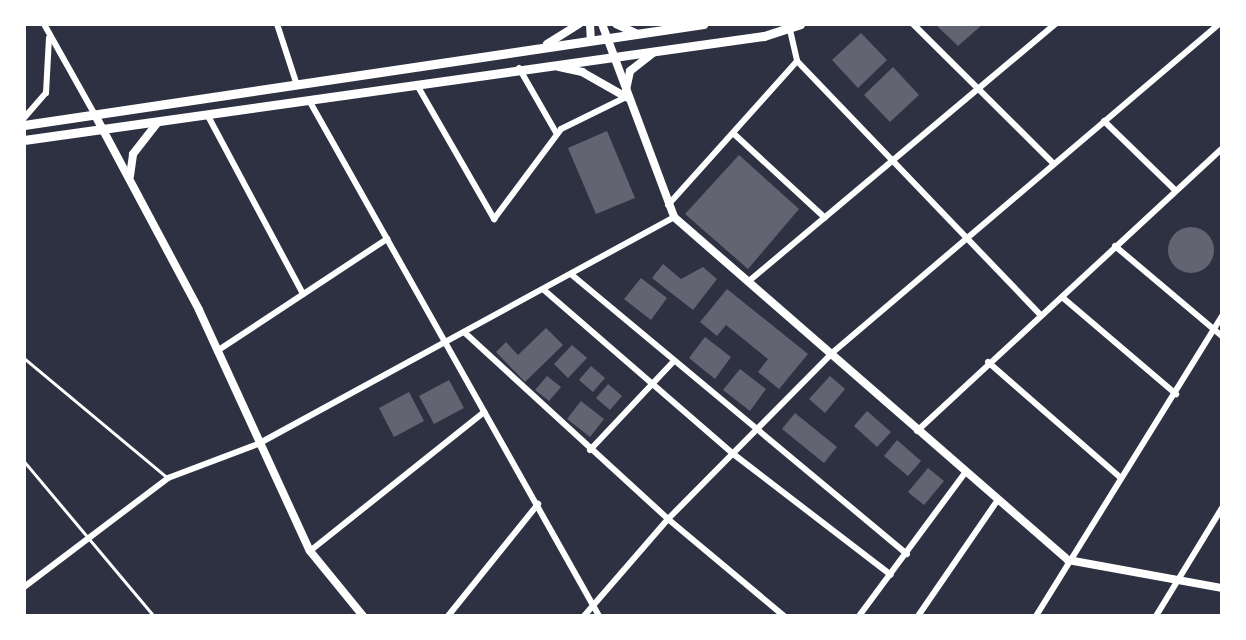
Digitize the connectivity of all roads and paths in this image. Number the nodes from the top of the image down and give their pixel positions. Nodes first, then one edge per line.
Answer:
1 (44, 24) edge
2 (277, 24) edge
3 (579, 24) edge
4 (590, 24) edge
5 (602, 24) edge
6 (616, 24) edge
7 (800, 24) edge
8 (914, 24) edge
9 (1055, 24) edge
10 (704, 25) edge
11 (1218, 26) edge
12 (790, 30) junction
13 (48, 32) junction
14 (640, 35) junction
15 (604, 39) junction
16 (591, 41) junction
17 (671, 47) junction
18 (533, 49) junction
19 (609, 56) junction
20 (797, 61) junction
21 (519, 68) junction
22 (296, 82) junction
23 (417, 85) junction
24 (978, 89) junction
25 (626, 97) junction
26 (310, 102) junction
27 (95, 115) junction
28 (208, 116) junction
29 (24, 118) edge
30 (1104, 121) junction
31 (157, 123) junction
32 (24, 125) edge
33 (103, 130) junction
34 (733, 132) junction
35 (557, 134) junction
36 (24, 140) edge
37 (1222, 149) edge
38 (896, 160) junction
39 (1053, 163) junction
40 (130, 176) junction
41 (1175, 190) junction
42 (666, 207) junction
43 (674, 217) junction
44 (825, 218) junction
45 (968, 236) junction
46 (387, 239) junction
47 (1115, 246) junction
48 (572, 275) junction
49 (749, 281) junction
50 (544, 290) junction
51 (303, 294) junction
52 (1062, 297) junction
53 (1041, 315) junction
54 (1222, 316) edge
55 (464, 332) junction
56 (1219, 333) edge
57 (445, 342) junction
58 (217, 351) junction
59 (832, 353) junction
60 (24, 358) edge
61 (674, 361) junction
62 (988, 362) junction
63 (653, 384) junction
64 (1175, 394) junction
65 (484, 412) junction
66 (756, 430) junction
67 (917, 431) junction
68 (258, 444) junction
69 (590, 450) junction
70 (732, 453) junction
71 (24, 461) edge
72 (965, 473) junction
73 (167, 478) junction
74 (1121, 478) junction
75 (998, 501) junction
76 (538, 504) junction
77 (1222, 508) edge
78 (668, 519) junction
79 (88, 538) junction
80 (310, 551) junction
81 (907, 554) junction
82 (1068, 560) junction
83 (891, 575) junction
84 (1178, 580) junction
85 (24, 587) edge
86 (1222, 588) edge
87 (590, 608) junction
88 (154, 615) edge
89 (363, 615) edge
90 (448, 615) edge
91 (584, 615) edge
92 (600, 615) edge
93 (785, 615) edge
94 (859, 615) edge
95 (919, 615) edge
96 (1036, 615) edge
97 (1156, 615) edge

1 - 13 street
2 - 22 street
3 - 18 street
4 - 16 street
5 - 15 street
6 - 14 street
7 - 12 main road
8 - 24 street
9 - 24 street
10 - 14 main road
11 - 30 street
12 - 17 main road
12 - 20 street
13 - 27 street
13 - 29 street
14 - 15 main road
15 - 16 main road
15 - 19 street
16 - 18 main road
17 - 19 main road
17 - 25 street
18 - 22 main road
19 - 21 main road
19 - 25 street
20 - 34 street
20 - 38 street
21 - 23 main road
21 - 25 street
21 - 35 street
22 - 27 main road
23 - 26 main road
23 - 35 street
24 - 38 street
24 - 39 street
25 - 35 street
25 - 42 street
26 - 28 main road
26 - 46 street
27 - 32 main road
27 - 33 street
28 - 31 main road
28 - 51 street
30 - 39 street
30 - 41 street
31 - 33 main road
31 - 40 street
33 - 36 main road
33 - 40 street
34 - 42 street
34 - 44 street
37 - 41 street
38 - 44 street
38 - 45 street
39 - 45 street
40 - 58 street
41 - 47 street
42 - 43 street
43 - 48 street
43 - 49 street
44 - 49 street
45 - 53 street
45 - 59 street
46 - 51 street
46 - 57 street
47 - 52 street
47 - 56 street
48 - 50 street
48 - 61 street
49 - 59 street
50 - 55 street
50 - 63 street
51 - 58 street
52 - 53 street
52 - 64 street
53 - 62 street
54 - 56 street
55 - 57 street
55 - 69 street
56 - 64 street
57 - 65 street
57 - 68 street
58 - 68 street
59 - 66 street
59 - 67 street
60 - 73 lane
61 - 63 street
61 - 66 street
62 - 67 street
62 - 74 street
63 - 69 street
63 - 70 street
64 - 74 street
65 - 76 street
65 - 80 street
66 - 70 street
66 - 81 street
67 - 72 street
68 - 73 street
68 - 80 street
69 - 78 street
70 - 78 street
70 - 83 street
71 - 79 lane
72 - 75 street
72 - 81 street
73 - 79 street
74 - 82 street
75 - 82 street
75 - 95 street
76 - 87 street
76 - 90 street
77 - 84 street
78 - 87 street
78 - 93 street
79 - 85 street
79 - 88 lane
80 - 89 street
81 - 83 street
82 - 84 street
82 - 96 street
83 - 94 street
84 - 86 street
84 - 97 street
87 - 91 street
87 - 92 street

